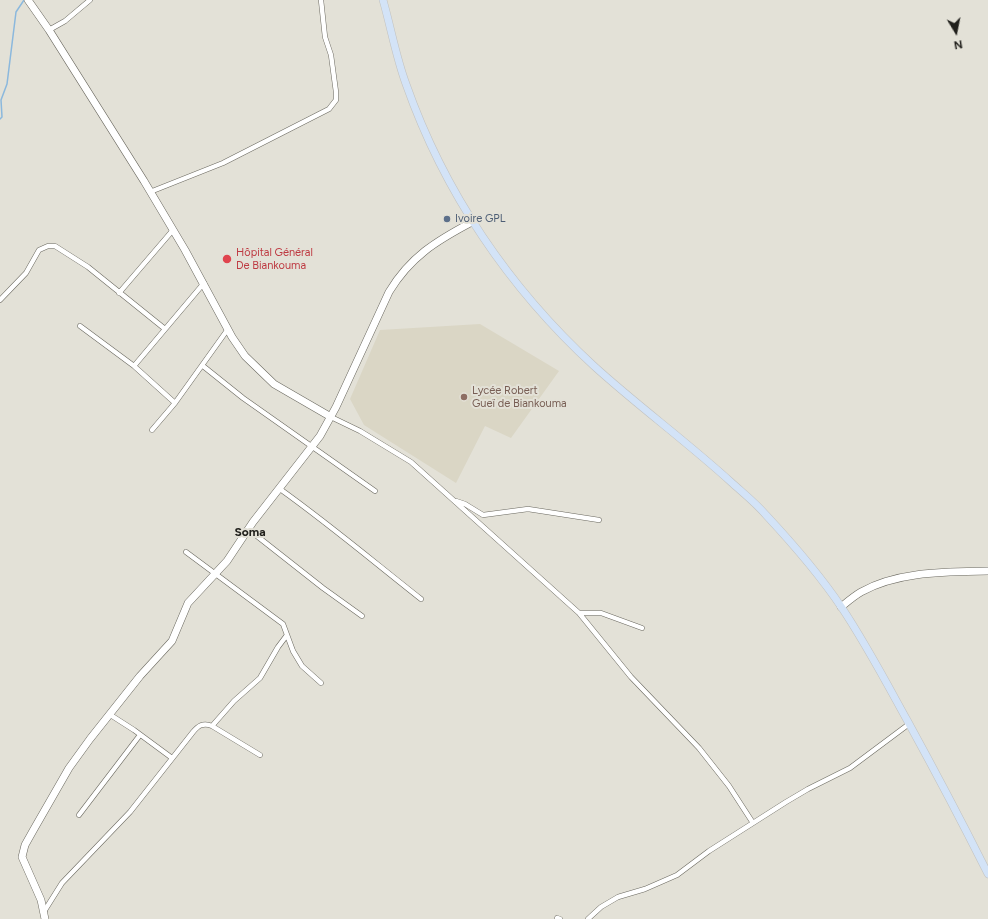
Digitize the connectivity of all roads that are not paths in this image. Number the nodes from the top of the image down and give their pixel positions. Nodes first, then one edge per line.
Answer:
1 (28, 0) edge
2 (90, 0) edge
3 (321, 0) edge
4 (383, 0) edge
5 (49, 30) junction
6 (150, 192) junction
7 (472, 222) junction
8 (173, 230) junction
9 (204, 283) junction
10 (120, 293) junction
11 (0, 300) edge
12 (80, 326) dead end
13 (165, 329) junction
14 (228, 329) junction
15 (134, 366) junction
16 (203, 366) junction
17 (175, 403) junction
18 (331, 417) junction
19 (152, 430) dead end
20 (313, 446) junction
21 (280, 489) junction
22 (375, 491) dead end
23 (454, 501) junction
24 (599, 520) dead end
25 (248, 529) junction
26 (186, 552) dead end
27 (988, 571) edge
28 (215, 575) junction
29 (421, 599) dead end
30 (841, 607) junction
31 (579, 613) junction
32 (362, 616) dead end
33 (642, 628) dead end
34 (287, 635) junction
35 (320, 683) dead end
36 (109, 714) junction
37 (909, 724) junction
38 (212, 726) junction
39 (140, 735) junction
40 (260, 755) dead end
41 (172, 758) junction
42 (79, 815) dead end
43 (753, 823) junction
44 (988, 874) edge
45 (45, 910) junction
46 (45, 919) edge
47 (588, 919) edge

1 - 5 street
2 - 5 street
3 - 6 street
4 - 7 main road
5 - 6 street
6 - 8 street
7 - 18 street
7 - 30 main road
8 - 9 street
8 - 10 street
9 - 13 street
9 - 14 street
10 - 11 street
10 - 13 street
12 - 15 street
13 - 15 street
14 - 16 street
14 - 18 street
15 - 17 street
16 - 17 street
16 - 20 street
17 - 19 street
18 - 20 street
18 - 23 street
20 - 21 street
20 - 22 street
21 - 25 street
21 - 29 street
23 - 24 street
23 - 31 street
25 - 28 street
25 - 32 street
26 - 28 street
27 - 30 street
28 - 34 street
28 - 36 street
30 - 37 main road
31 - 33 street
31 - 43 street
34 - 35 street
34 - 38 street
36 - 39 street
36 - 45 street
37 - 43 street
37 - 44 main road
38 - 40 street
38 - 41 street
39 - 41 street
39 - 42 street
41 - 45 street
43 - 47 street
45 - 46 street

